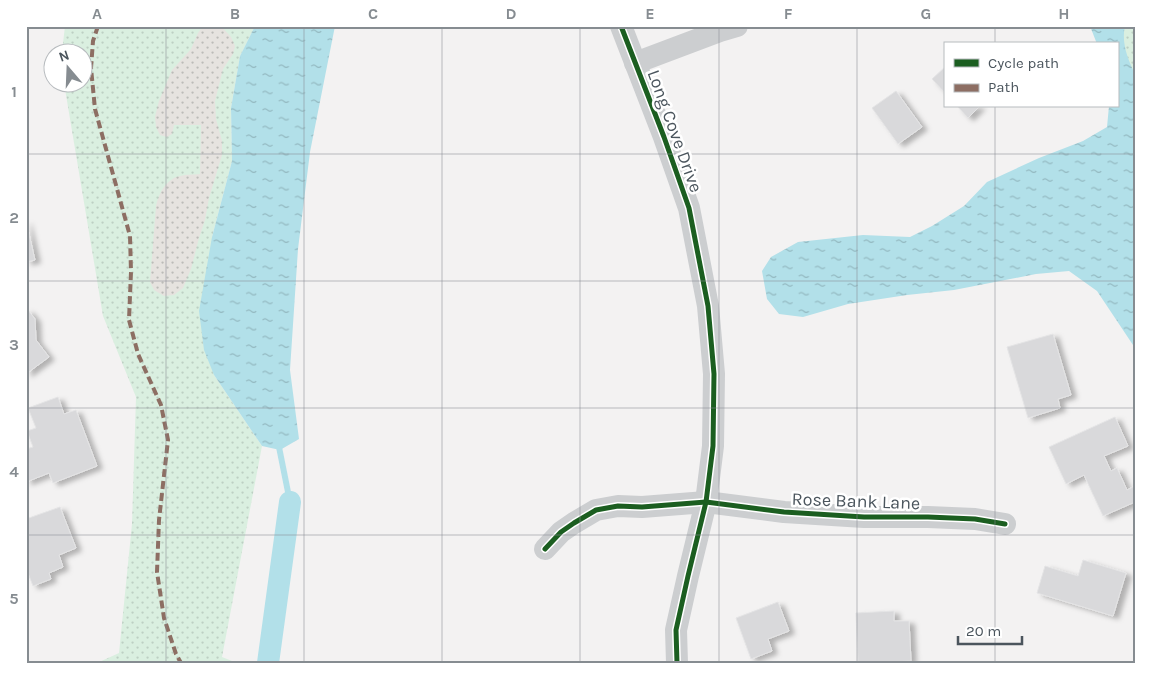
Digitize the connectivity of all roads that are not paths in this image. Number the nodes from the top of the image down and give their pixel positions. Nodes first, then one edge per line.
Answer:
1 (621, 26) edge
2 (737, 26) edge
3 (635, 63) junction
4 (706, 502) junction
5 (1005, 524) dead end
6 (545, 549) dead end
7 (677, 663) edge

1 - 3 street, Long Cove Drive
2 - 3 street
3 - 4 street, Long Cove Drive
4 - 5 street, Rose Bank Lane
4 - 6 street, Rose Bank Lane
4 - 7 street, Long Cove Drive

